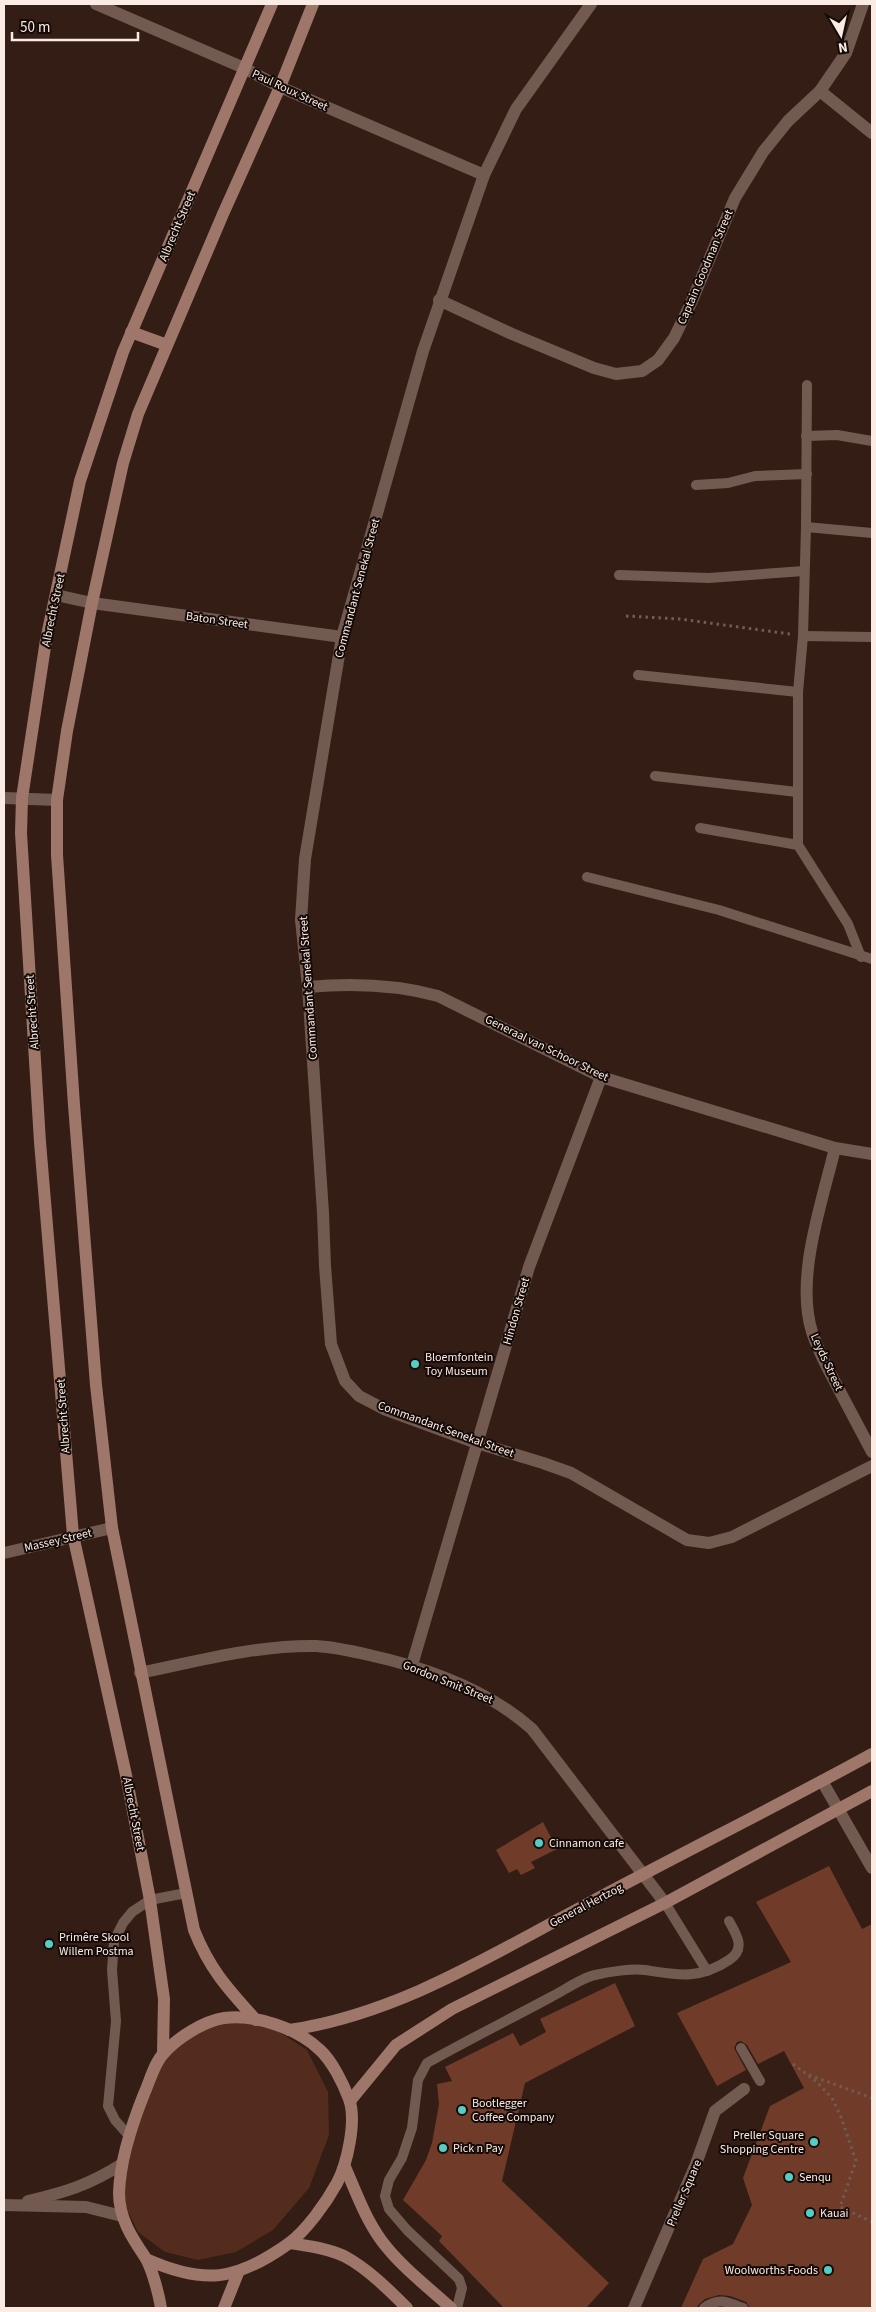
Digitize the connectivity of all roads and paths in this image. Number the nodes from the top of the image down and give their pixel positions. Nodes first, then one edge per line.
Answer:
1 (96, 4) edge
2 (272, 4) edge
3 (313, 4) edge
4 (591, 4) edge
5 (863, 4) edge
6 (244, 68) junction
7 (280, 87) junction
8 (820, 91) junction
9 (872, 133) edge
10 (484, 175) junction
11 (439, 300) junction
12 (131, 332) junction
13 (167, 345) junction
14 (807, 385) dead end
15 (806, 436) junction
16 (872, 441) edge
17 (807, 474) junction
18 (696, 485) dead end
19 (806, 527) junction
20 (872, 533) edge
21 (804, 571) junction
22 (619, 575) dead end
23 (56, 596) junction
24 (92, 603) junction
25 (626, 616) dead end
26 (803, 636) junction
27 (342, 637) junction
28 (872, 637) edge
29 (638, 675) dead end
30 (798, 692) junction
31 (655, 776) dead end
32 (797, 792) junction
33 (4, 798) edge
34 (22, 798) junction
35 (57, 800) junction
36 (700, 828) dead end
37 (798, 845) junction
38 (587, 877) dead end
39 (861, 957) junction
40 (872, 959) edge
41 (308, 987) junction
42 (601, 1077) junction
43 (835, 1148) junction
44 (872, 1154) edge
45 (477, 1443) junction
46 (872, 1452) edge
47 (872, 1466) edge
48 (112, 1528) junction
49 (73, 1536) junction
50 (4, 1553) edge
51 (412, 1665) junction
52 (140, 1673) junction
53 (872, 1754) edge
54 (822, 1781) junction
55 (872, 1791) edge
56 (838, 1810) junction
57 (872, 1868) edge
58 (644, 1874) junction
59 (186, 1893) junction
60 (150, 1900) junction
61 (664, 1903) junction
62 (729, 1922) dead end
63 (707, 1970) junction
64 (256, 2020) junction
65 (289, 2030) junction
66 (741, 2048) dead end
67 (163, 2053) junction
68 (794, 2064) dead end
69 (806, 2073) junction
70 (760, 2081) dead end
71 (744, 2089) dead end
72 (872, 2098) edge
73 (350, 2101) junction
74 (130, 2137) junction
75 (122, 2164) junction
76 (345, 2167) junction
77 (9, 2205) edge
78 (122, 2216) junction
79 (872, 2222) edge
80 (290, 2243) junction
81 (146, 2259) junction
82 (238, 2273) junction
83 (161, 2308) edge
84 (224, 2308) edge
85 (407, 2308) edge
86 (451, 2308) edge
87 (457, 2308) edge
88 (634, 2308) edge
89 (704, 2308) edge
90 (743, 2308) edge

1 - 6 street, Paul Roux Street
2 - 6 street, Albrecht Street
3 - 7 street
4 - 10 street, Commandant Senekal Street
5 - 8 street, Captain Goodman Street
6 - 7 street, Paul Roux Street
6 - 12 street, Albrecht Street
7 - 10 street, Paul Roux Street
7 - 13 street
8 - 9 street
8 - 11 street, Captain Goodman Street
10 - 11 street, Commandant Senekal Street
11 - 27 street, Commandant Senekal Street
12 - 13 street
12 - 23 street, Albrecht Street
13 - 24 street
14 - 15 lane
15 - 16 lane
15 - 17 lane
17 - 18 lane
17 - 19 lane
19 - 20 lane
19 - 21 lane
21 - 22 lane
21 - 26 lane
23 - 24 street, Baton Street
23 - 34 street, Albrecht Street
24 - 27 street, Baton Street
24 - 35 street
25 - 26 path
26 - 28 lane
26 - 30 lane
27 - 41 street, Commandant Senekal Street
29 - 30 lane
30 - 32 lane
31 - 32 lane
32 - 37 lane
33 - 34 street
34 - 35 street
34 - 49 street, Albrecht Street
35 - 48 street
36 - 37 lane
37 - 39 lane
38 - 39 lane
39 - 40 lane
41 - 42 street, Generaal van Schoor Street
41 - 45 street, Commandant Senekal Street
42 - 43 street, Generaal van Schoor Street
42 - 45 street, Hindon Street
43 - 44 street, Generaal van Schoor Street
43 - 46 street, Leyds Street
45 - 47 street, Commandant Senekal Street
45 - 51 street, Hindon Street
48 - 49 street, Massey Street
48 - 52 street
49 - 50 street, Massey Street
49 - 60 street, Albrecht Street
51 - 52 street, Gordon Smit Street
51 - 58 street, Gordon Smit Street
52 - 59 street
53 - 54 street, General Hertzog
54 - 56 street
54 - 58 street, General Hertzog
55 - 56 street
56 - 57 street
56 - 61 street
58 - 61 street, Gordon Smit Street
58 - 65 street, General Hertzog
59 - 60 lane
59 - 64 street
60 - 67 street, Albrecht Street
60 - 74 lane
61 - 63 lane
61 - 73 street
62 - 63 lane
63 - 87 lane
64 - 65 street
64 - 67 street
65 - 73 street
66 - 70 lane
67 - 74 street
68 - 69 path
69 - 72 path
69 - 79 path
71 - 88 street, Preller Square
73 - 76 street
74 - 75 street
75 - 77 street
75 - 78 street
76 - 80 street
76 - 86 street
77 - 78 street
78 - 81 street
80 - 82 street
80 - 85 street
81 - 82 street
81 - 83 street
82 - 84 street
89 - 90 lane

